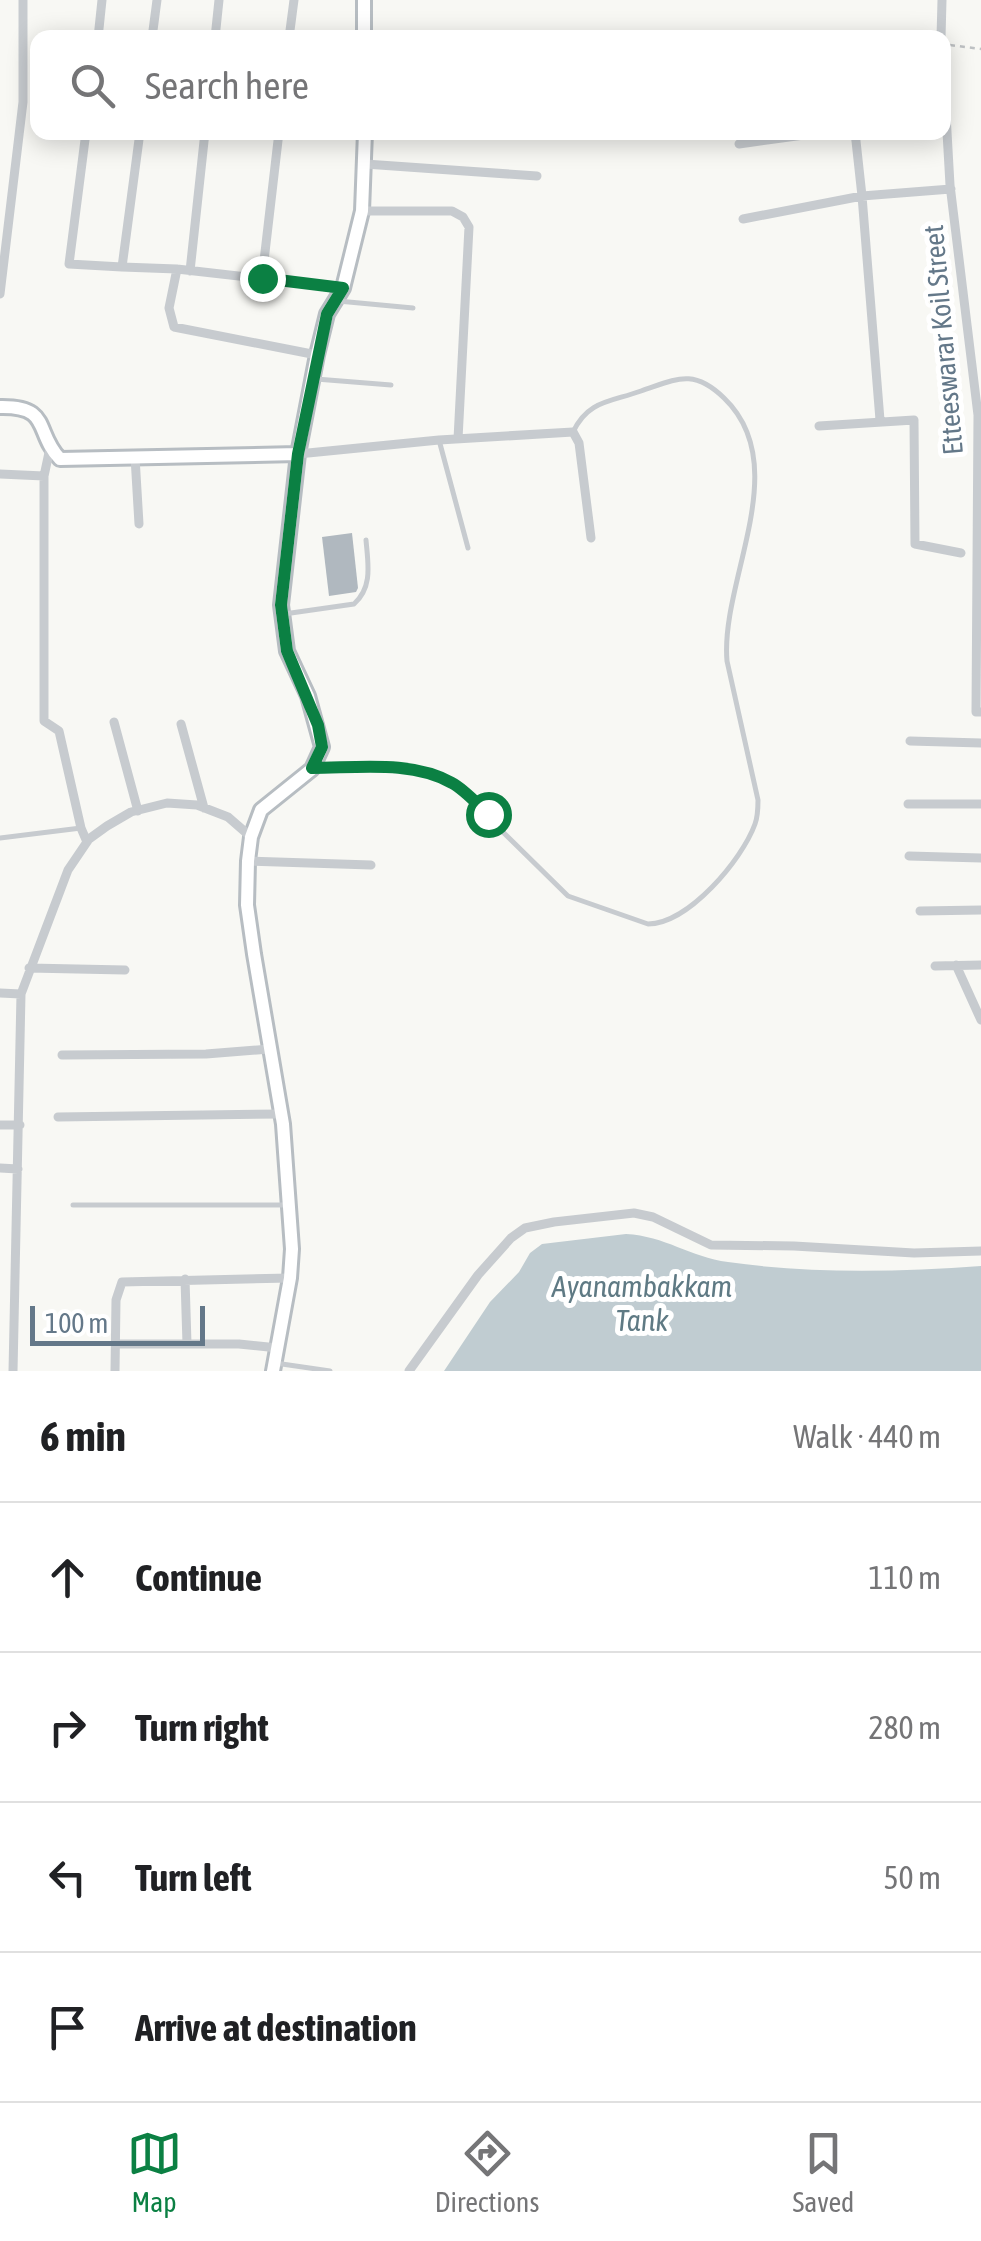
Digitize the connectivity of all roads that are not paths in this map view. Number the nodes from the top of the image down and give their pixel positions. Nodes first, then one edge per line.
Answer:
1 (23, 0) edge
2 (102, 0) edge
3 (156, 0) edge
4 (220, 0) edge
5 (294, 0) edge
6 (364, 0) edge
7 (942, 0) edge
8 (99, 30) edge
9 (153, 30) edge
10 (217, 30) edge
11 (291, 30) edge
12 (364, 30) edge
13 (942, 30) edge
14 (85, 140) edge
15 (139, 140) edge
16 (204, 140) edge
17 (278, 140) edge
18 (364, 140) edge
19 (769, 140) edge
20 (856, 140) edge
21 (947, 140) edge
22 (740, 144) dead end
23 (365, 164) junction
24 (0, 176) edge
25 (537, 176) dead end
26 (15, 178) junction
27 (950, 190) junction
28 (862, 196) junction
29 (362, 211) junction
30 (742, 218) dead end
31 (122, 266) junction
32 (177, 269) junction
33 (190, 272) junction
34 (262, 278) junction
35 (0, 294) edge
36 (339, 294) junction
37 (413, 308) dead end
38 (318, 355) junction
39 (313, 379) junction
40 (391, 386) dead end
41 (0, 408) edge
42 (880, 420) junction
43 (819, 426) dead end
44 (573, 432) junction
45 (458, 439) junction
46 (439, 440) junction
47 (50, 448) junction
48 (298, 454) junction
49 (135, 457) junction
50 (0, 474) edge
51 (44, 476) junction
52 (139, 524) dead end
53 (591, 538) dead end
54 (366, 540) dead end
55 (468, 548) dead end
56 (960, 553) dead end
57 (282, 614) junction
58 (981, 712) edge
59 (114, 722) dead end
60 (182, 724) dead end
61 (910, 741) dead end
62 (981, 743) edge
63 (312, 768) junction
64 (908, 804) dead end
65 (981, 804) edge
66 (204, 808) junction
67 (138, 810) junction
68 (80, 828) junction
69 (251, 837) junction
70 (0, 838) edge
71 (86, 842) junction
72 (909, 856) dead end
73 (981, 858) edge
74 (248, 861) junction
75 (371, 865) dead end
76 (981, 910) edge
77 (920, 911) dead end
78 (956, 965) junction
79 (981, 965) edge
80 (935, 966) dead end
81 (30, 968) junction
82 (125, 970) dead end
83 (0, 993) edge
84 (21, 994) junction
85 (981, 1020) edge
86 (270, 1049) junction
87 (62, 1055) dead end
88 (282, 1114) junction
89 (58, 1117) dead end
90 (0, 1126) edge
91 (20, 1126) junction
92 (0, 1168) edge
93 (18, 1169) junction
94 (73, 1205) dead end
95 (289, 1205) junction
96 (981, 1252) edge
97 (290, 1278) junction
98 (185, 1279) junction
99 (116, 1344) junction
100 (187, 1344) junction
101 (278, 1348) junction
102 (274, 1367) edge
103 (13, 1371) edge
104 (115, 1371) edge
105 (330, 1371) edge
106 (409, 1371) edge

1 - 26 street
2 - 8 street
3 - 9 street
4 - 10 street
5 - 11 street
6 - 12 street
7 - 13 street
14 - 31 street
15 - 31 street
16 - 33 street
17 - 34 street
18 - 23 street
19 - 22 street
20 - 28 street
21 - 27 street, Etteeswarar Koil Street
23 - 25 street
23 - 29 street
24 - 26 street
26 - 35 street
27 - 28 street
27 - 58 street, Etteeswarar Koil Street
28 - 30 street
28 - 42 street
29 - 36 street
29 - 45 street
31 - 32 street
32 - 33 street
32 - 38 street
33 - 34 street
34 - 36 street
36 - 37 lane
36 - 38 street
38 - 39 street
39 - 40 lane
39 - 48 street
41 - 47 street
42 - 43 street
42 - 56 street
44 - 45 street
44 - 53 street
44 - 63 lane
45 - 46 street
46 - 48 street
46 - 55 lane
47 - 49 street
47 - 51 street
48 - 49 street
48 - 57 street
49 - 52 street
50 - 51 street
51 - 68 street
54 - 57 lane
57 - 63 street
59 - 67 street
60 - 66 street
61 - 62 street
63 - 69 street
64 - 65 street
66 - 67 street
66 - 69 street
67 - 71 street
68 - 70 lane
68 - 71 street
69 - 74 street
71 - 81 street
72 - 73 street
74 - 75 street
74 - 86 street
76 - 77 street
78 - 79 street
78 - 80 street
78 - 85 street
81 - 82 street
81 - 84 street
83 - 84 street
84 - 91 street
86 - 87 street
86 - 88 street
88 - 89 street
88 - 95 street
90 - 91 street
91 - 93 street
92 - 93 street
93 - 103 street
94 - 95 lane
95 - 97 street
96 - 106 street
97 - 98 street
97 - 101 street
98 - 99 street
98 - 100 street
99 - 100 street
99 - 104 street
100 - 101 street
101 - 102 street
102 - 105 lane

